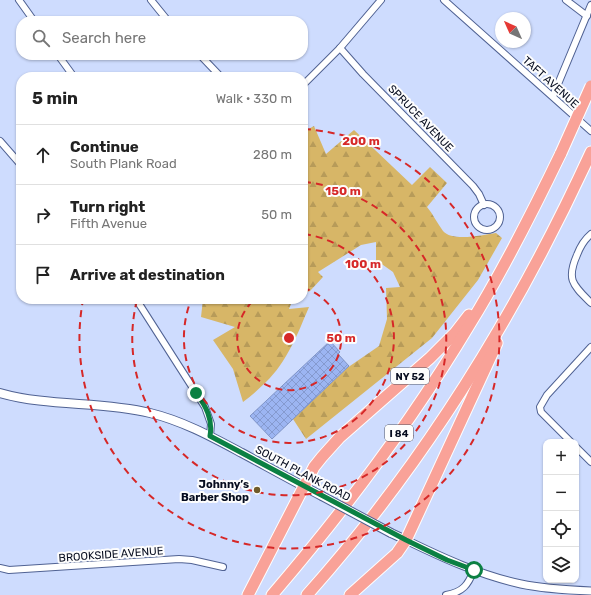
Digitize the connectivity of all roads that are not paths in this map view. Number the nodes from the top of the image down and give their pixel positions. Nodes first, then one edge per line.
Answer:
1 (19, 0) edge
2 (151, 0) edge
3 (381, 0) edge
4 (444, 0) edge
5 (566, 0) edge
6 (591, 5) edge
7 (30, 16) edge
8 (164, 16) edge
9 (587, 16) junction
10 (340, 48) junction
11 (62, 60) edge
12 (205, 60) edge
13 (70, 72) edge
14 (216, 72) edge
15 (308, 80) edge
16 (591, 86) edge
17 (553, 96) junction
18 (591, 131) edge
19 (0, 141) edge
20 (591, 152) edge
21 (16, 159) edge
22 (484, 204) junction
23 (591, 234) edge
24 (508, 258) junction
25 (531, 272) junction
26 (591, 303) edge
27 (139, 304) edge
28 (591, 346) edge
29 (0, 394) edge
30 (210, 436) junction
31 (568, 439) edge
32 (579, 450) edge
33 (591, 462) edge
34 (305, 487) junction
35 (406, 540) junction
36 (223, 567) dead end
37 (0, 568) edge
38 (474, 570) junction
39 (591, 591) edge
40 (248, 595) edge
41 (272, 595) edge
42 (307, 595) edge
43 (350, 595) edge
44 (446, 595) edge

1 - 7 street
2 - 8 street
3 - 10 street
4 - 17 street, TAFT AVENUE
5 - 9 street
6 - 9 street
9 - 17 street
10 - 15 street
10 - 22 street, SPRUCE AVENUE
11 - 13 street
12 - 14 street
16 - 24 highway, I 84, bridge
17 - 18 street, TAFT AVENUE
19 - 21 street
20 - 25 highway, I 84
22 - 22 street, SPRUCE AVENUE
23 - 26 street
24 - 34 highway, NY 52
24 - 41 highway, I 84
25 - 35 highway
25 - 42 highway, I 84
27 - 30 street
28 - 31 street
29 - 30 main road, SOUTH PLANK ROAD
30 - 34 main road, SOUTH PLANK ROAD
32 - 33 street
34 - 35 main road, SOUTH PLANK ROAD, bridge
34 - 40 highway
35 - 38 street, SOUTH PLANK ROAD
35 - 43 highway
36 - 37 street, BROOKSIDE AVENUE
38 - 39 street, SOUTH PLANK ROAD
38 - 44 street

